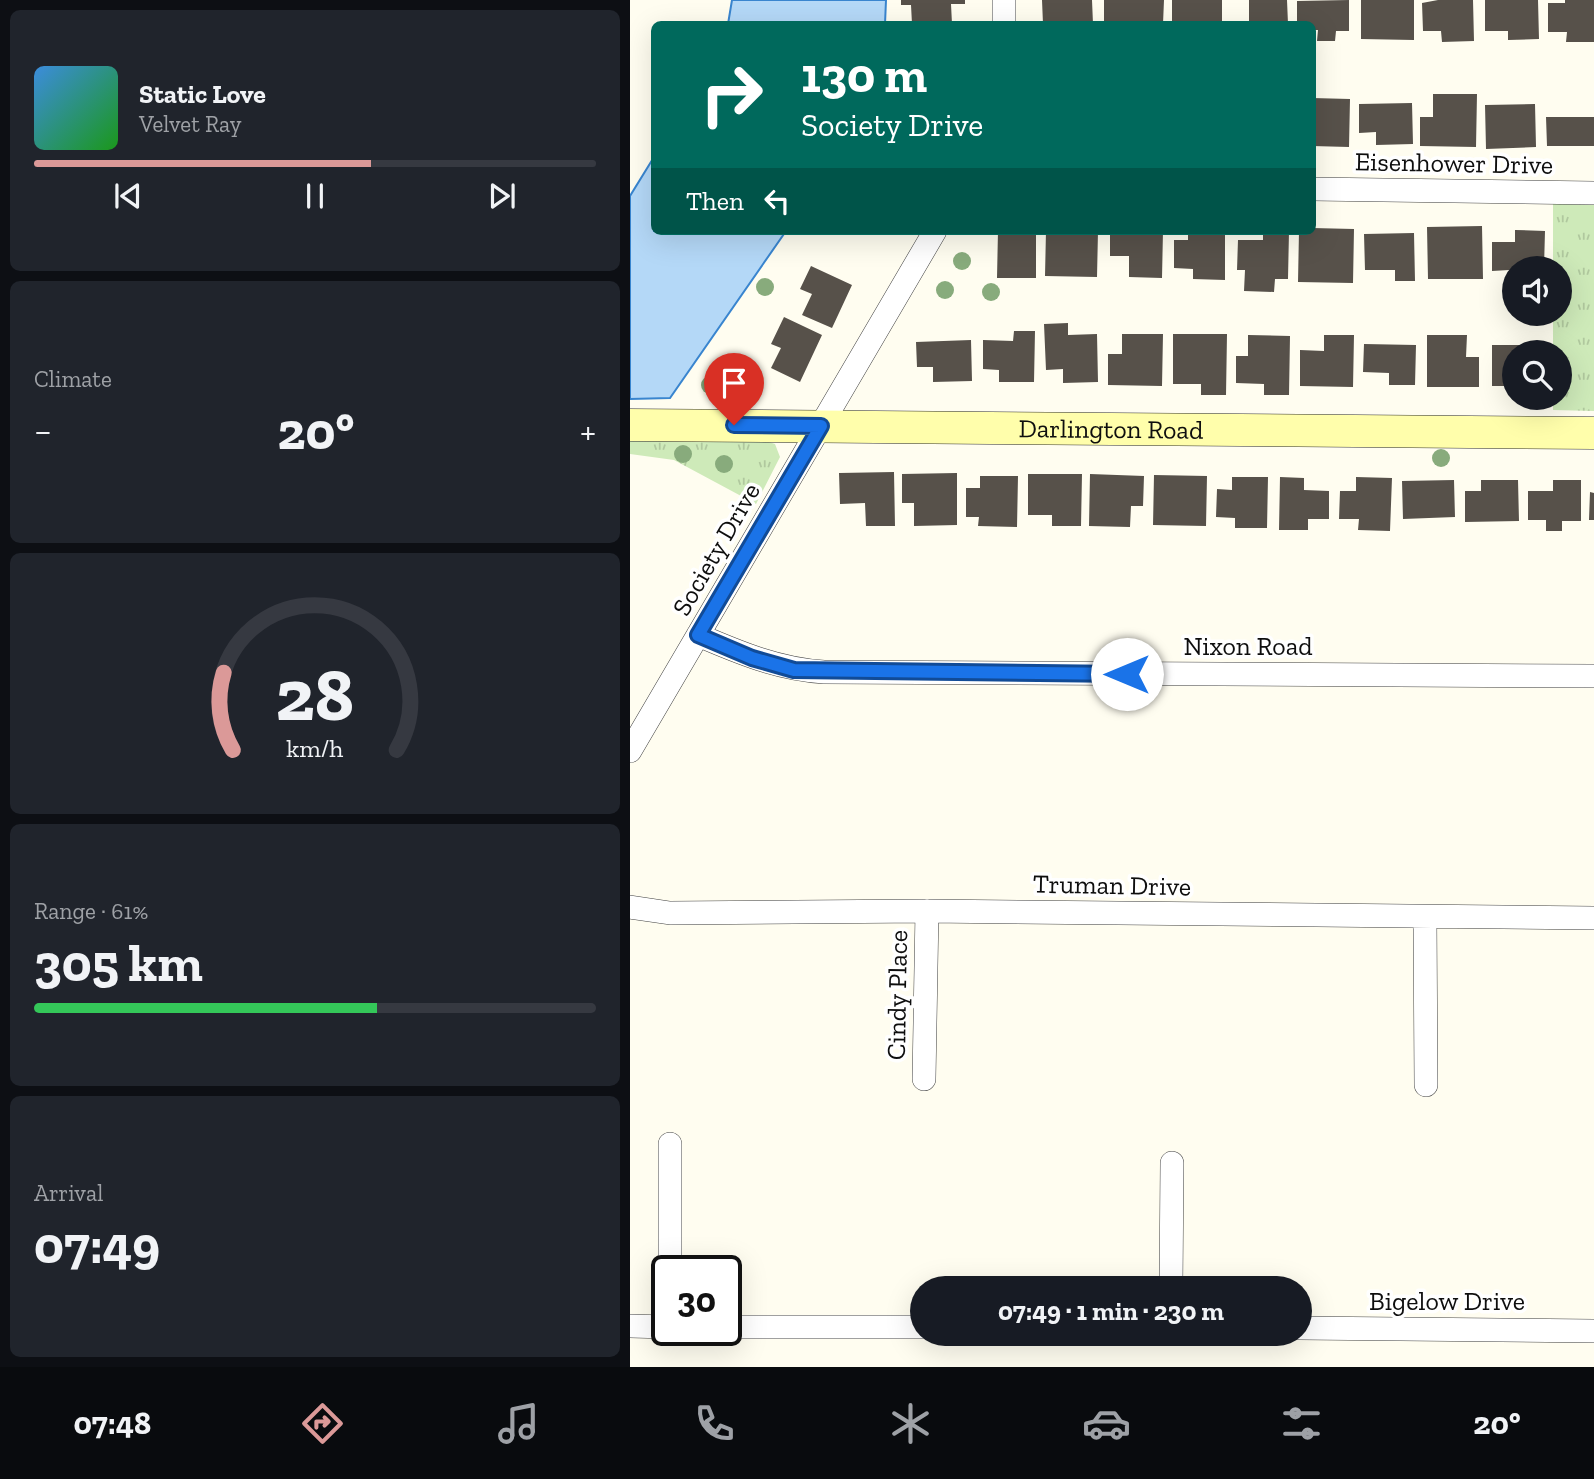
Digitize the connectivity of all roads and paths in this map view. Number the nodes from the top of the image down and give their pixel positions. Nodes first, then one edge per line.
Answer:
1 (1004, 0) edge
2 (1004, 21) edge
3 (1316, 189) edge
4 (1594, 192) edge
5 (933, 235) edge
6 (630, 425) edge
7 (821, 426) junction
8 (1594, 433) edge
9 (698, 635) junction
10 (1594, 677) edge
11 (630, 751) edge
12 (630, 907) edge
13 (926, 911) junction
14 (1424, 917) junction
15 (1594, 918) edge
16 (924, 1079) dead end
17 (1426, 1085) dead end
18 (670, 1144) dead end
19 (1171, 1163) dead end
20 (670, 1255) edge
21 (1171, 1276) edge
22 (630, 1326) edge
23 (651, 1326) edge
24 (742, 1327) edge
25 (910, 1327) edge
26 (1312, 1328) edge
27 (1594, 1331) edge

1 - 2 street
3 - 4 street, Eisenhower Drive
5 - 7 street, Society Drive
6 - 7 street, Darlington Road
7 - 8 street, Darlington Road
7 - 9 street, Society Drive
9 - 10 street, Nixon Road
9 - 11 street, Society Drive
12 - 13 street, Truman Drive
13 - 14 street, Truman Drive
13 - 16 street, Cindy Place
14 - 15 street, Truman Drive
14 - 17 street
18 - 20 street
19 - 21 street
22 - 23 street
24 - 25 street
26 - 27 street, Bigelow Drive

